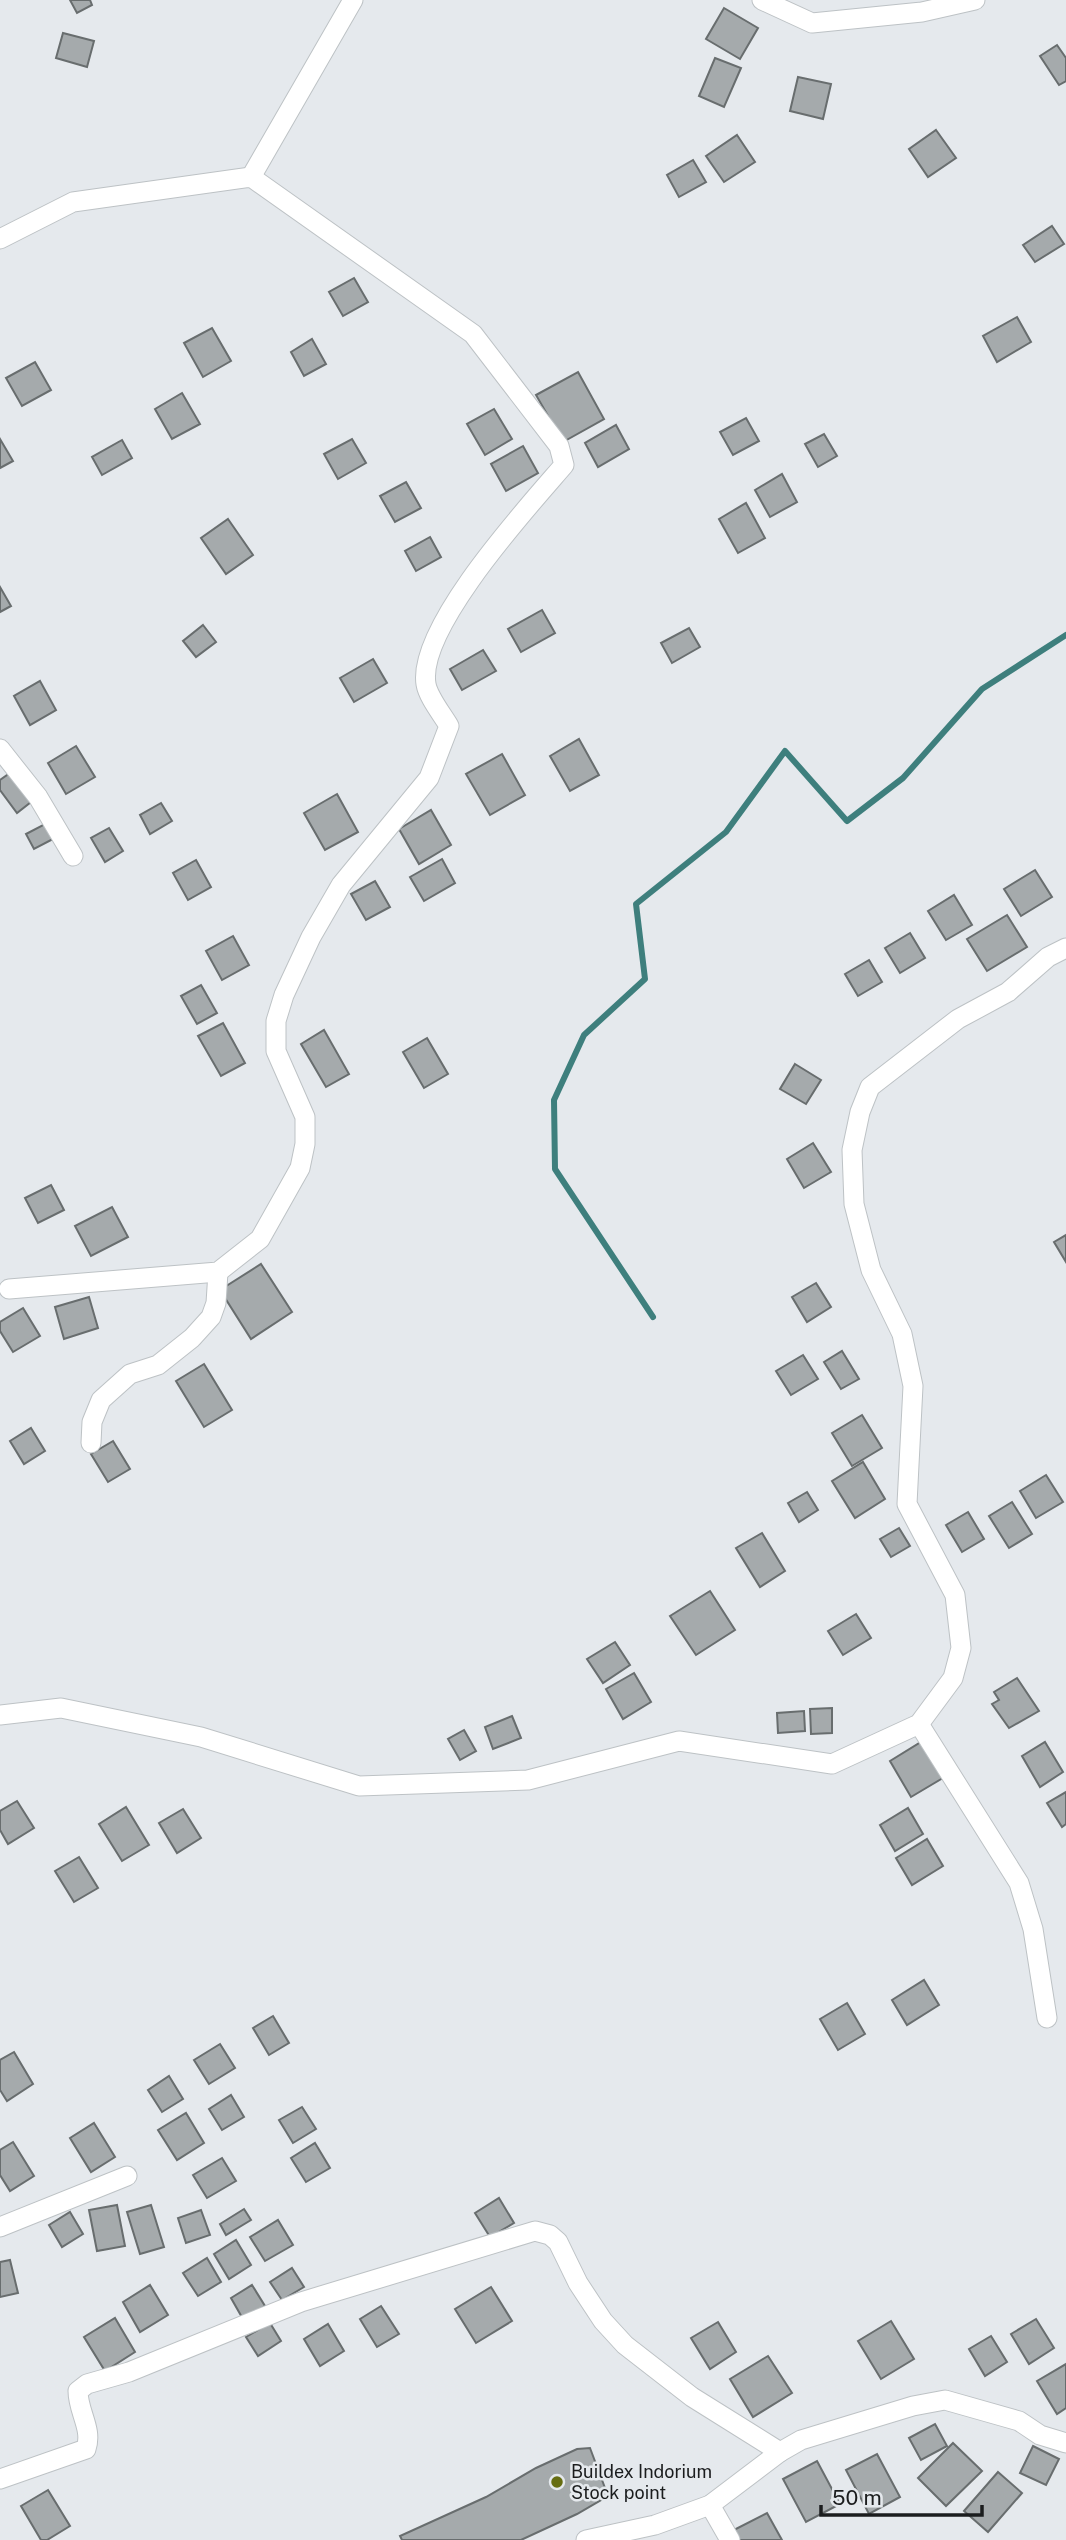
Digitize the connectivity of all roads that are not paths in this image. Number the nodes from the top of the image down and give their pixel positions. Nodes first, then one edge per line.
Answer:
1 (353, 0) edge
2 (762, 0) edge
3 (975, 0) edge
4 (251, 177) junction
5 (0, 239) edge
6 (0, 749) edge
7 (73, 856) dead end
8 (1066, 948) edge
9 (218, 1272) junction
10 (9, 1289) dead end
11 (91, 1443) dead end
12 (0, 1715) edge
13 (919, 1724) junction
14 (1047, 2018) dead end
15 (127, 2176) dead end
16 (0, 2227) edge
17 (1066, 2443) edge
18 (780, 2452) junction
19 (0, 2479) edge
20 (710, 2505) junction
21 (586, 2540) edge
22 (730, 2540) edge

1 - 4 street
2 - 3 street
4 - 5 street
4 - 9 street
6 - 7 street
8 - 13 street
9 - 10 street
9 - 11 street
12 - 13 street
13 - 14 street
15 - 16 street
17 - 18 street
18 - 19 street
18 - 20 street
20 - 21 street
20 - 22 street

